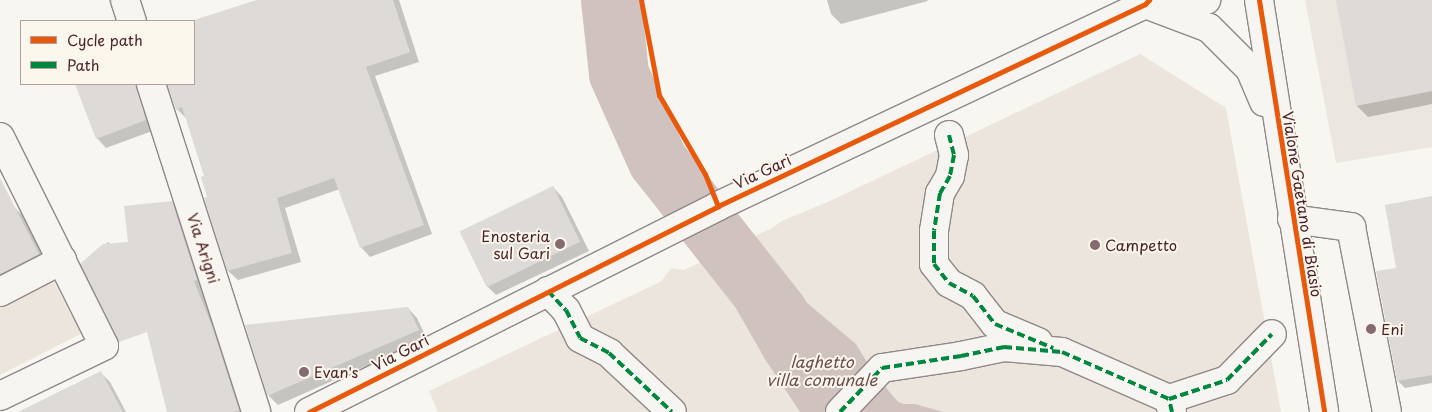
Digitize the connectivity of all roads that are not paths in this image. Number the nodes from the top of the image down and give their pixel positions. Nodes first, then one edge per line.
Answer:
1 (125, 0) edge
2 (1206, 0) edge
3 (1259, 0) edge
4 (1145, 1) edge
5 (132, 20) edge
6 (152, 85) edge
7 (949, 135) dead end
8 (1279, 135) junction
9 (0, 137) edge
10 (1292, 219) junction
11 (62, 260) junction
12 (548, 291) junction
13 (0, 292) edge
14 (1272, 334) dead end
15 (1062, 352) junction
16 (0, 396) edge
17 (1171, 405) edge
18 (256, 412) edge
19 (309, 412) edge
20 (672, 412) edge
21 (840, 412) edge
22 (1324, 412) edge
23 (1387, 412) edge

1 - 5 street
2 - 4 street, Via Gari
3 - 8 street, Vialone Gaetano di Biasio
4 - 8 street
4 - 12 street, Via Gari
6 - 18 street, Via Arigni
7 - 15 street
8 - 10 street, Vialone Gaetano di Biasio
9 - 11 street
10 - 22 street, Vialone Gaetano di Biasio
10 - 23 street
11 - 13 street
11 - 16 street
12 - 19 street, Via Gari
12 - 20 street
14 - 17 street
15 - 17 street
15 - 21 street

